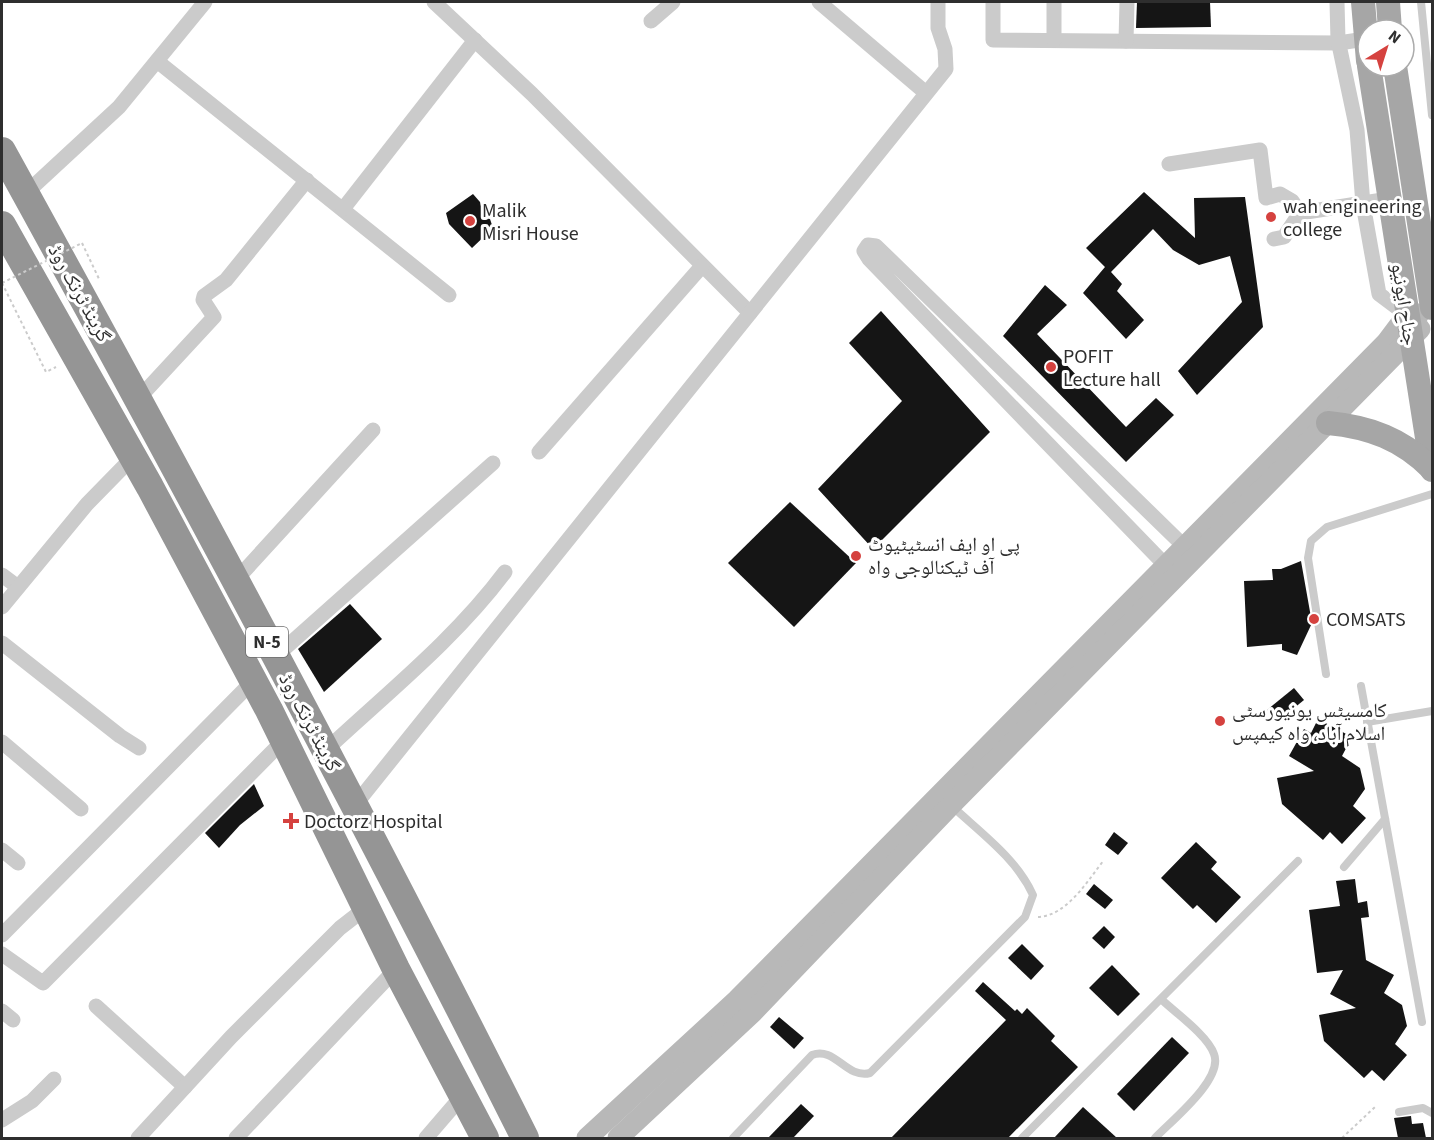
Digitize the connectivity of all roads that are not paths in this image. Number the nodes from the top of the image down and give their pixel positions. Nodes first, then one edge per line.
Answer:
1 (205, 2) edge
2 (434, 2) edge
3 (673, 2) edge
4 (819, 2) edge
5 (938, 2) edge
6 (993, 2) edge
7 (1054, 2) edge
8 (1127, 2) edge
9 (1337, 2) edge
10 (1363, 2) edge
11 (1388, 2) edge
12 (1421, 2) edge
13 (1364, 18) edge
14 (1389, 18) edge
15 (651, 21) dead end
16 (475, 40) junction
17 (1054, 40) junction
18 (1126, 41) junction
19 (1339, 43) junction
20 (1356, 47) edge
21 (157, 61) junction
22 (1371, 78) edge
23 (1397, 78) edge
24 (926, 93) junction
25 (1432, 115) edge
26 (2, 151) edge
27 (1169, 164) dead end
28 (307, 180) junction
29 (26, 194) junction
30 (1389, 199) junction
31 (1363, 204) junction
32 (343, 209) junction
33 (1300, 213) junction
34 (1274, 239) dead end
35 (5, 242) edge
36 (702, 266) junction
37 (449, 295) dead end
38 (1432, 308) edge
39 (750, 313) junction
40 (1432, 313) edge
41 (1407, 315) junction
42 (1411, 342) junction
43 (139, 398) junction
44 (1323, 418) junction
45 (373, 430) dead end
46 (539, 452) dead end
47 (132, 457) junction
48 (493, 463) dead end
49 (1432, 469) edge
50 (1432, 494) edge
51 (1189, 552) junction
52 (1171, 571) junction
53 (505, 572) dead end
54 (2, 575) edge
55 (235, 581) junction
56 (18, 587) junction
57 (2, 607) edge
58 (2, 643) edge
59 (275, 657) junction
60 (1326, 674) dead end
61 (253, 681) junction
62 (1361, 686) dead end
63 (1432, 711) edge
64 (1367, 722) junction
65 (284, 740) junction
66 (2, 742) edge
67 (139, 748) dead end
68 (326, 750) junction
69 (945, 799) junction
70 (355, 805) junction
71 (81, 809) dead end
72 (1385, 819) junction
73 (2, 850) edge
74 (1298, 861) dead end
75 (18, 863) dead end
76 (1344, 867) dead end
77 (367, 907) junction
78 (2, 935) edge
79 (2, 954) edge
80 (396, 969) junction
81 (1162, 1000) junction
82 (96, 1006) dead end
83 (1422, 1022) dead end
84 (54, 1079) dead end
85 (185, 1088) junction
86 (463, 1095) junction
87 (509, 1107) junction
88 (1399, 1112) dead end
89 (1432, 1113) edge
90 (2, 1120) edge
91 (481, 1130) edge
92 (138, 1138) edge
93 (236, 1138) edge
94 (426, 1138) edge
95 (525, 1138) edge
96 (587, 1138) edge
97 (618, 1138) edge
98 (733, 1138) edge
99 (1022, 1138) edge
100 (1155, 1138) edge

1 - 21 street
2 - 16 street
3 - 15 street
4 - 24 street
5 - 24 street
6 - 17 street
7 - 17 street
8 - 18 street
9 - 19 street
10 - 13 main road
11 - 14 main road
12 - 25 lane
16 - 32 street
16 - 36 street
17 - 18 street
18 - 19 street
19 - 20 street
19 - 31 street
21 - 28 street
21 - 29 street
22 - 30 main road, جناح ایونیو
23 - 38 main road, جناح ایونیو
24 - 39 street
26 - 29 highway, گرینڈ ٹرنک روڈ / N-5
27 - 33 street
28 - 32 street
28 - 43 street
29 - 43 highway, گرینڈ ٹرنک روڈ / N-5
30 - 31 street
30 - 41 main road, جناح ایونیو
31 - 33 street
31 - 41 street
32 - 37 street
33 - 34 street
35 - 47 highway, گرینڈ ٹرنک روڈ / N-5
36 - 39 street
36 - 46 street
39 - 70 street
40 - 41 street
40 - 42 street
41 - 42 main road, جناح ایونیو
41 - 44 street
42 - 44 street
42 - 49 main road, جناح ایونیو
43 - 55 highway, گرینڈ ٹرنک روڈ / N-5
44 - 49 main road
44 - 51 street
45 - 55 street
47 - 56 street
47 - 61 highway, گرینڈ ٹرنک روڈ / N-5
48 - 59 street
50 - 60 lane
51 - 52 street
51 - 52 street
52 - 69 street
53 - 68 street
54 - 56 street
55 - 59 highway, گرینڈ ٹرنک روڈ / N-5
56 - 57 street
58 - 67 street
59 - 68 highway, گرینڈ ٹرنک روڈ / N-5
61 - 65 highway, گرینڈ ٹرنک روڈ / N-5
61 - 78 street
62 - 64 lane
63 - 64 lane
64 - 72 lane
65 - 77 highway, گرینڈ ٹرنک روڈ / N-5
65 - 79 street
66 - 71 street
68 - 70 highway, گرینڈ ٹرنک روڈ / N-5
69 - 96 street
69 - 97 street
69 - 98 lane
70 - 87 highway, گرینڈ ٹرنک روڈ / N-5
72 - 76 lane
72 - 83 lane
73 - 75 street
74 - 81 lane
77 - 80 highway, گرینڈ ٹرنک روڈ / N-5
77 - 85 street
80 - 86 highway, گرینڈ ٹرنک روڈ / N-5
80 - 93 street
81 - 99 lane
81 - 100 lane
82 - 85 street
84 - 90 street
85 - 92 street
86 - 91 highway, گرینڈ ٹرنک روڈ / N-5
86 - 94 street
87 - 91 highway
87 - 95 highway, گرینڈ ٹرنک روڈ / N-5
88 - 89 lane

